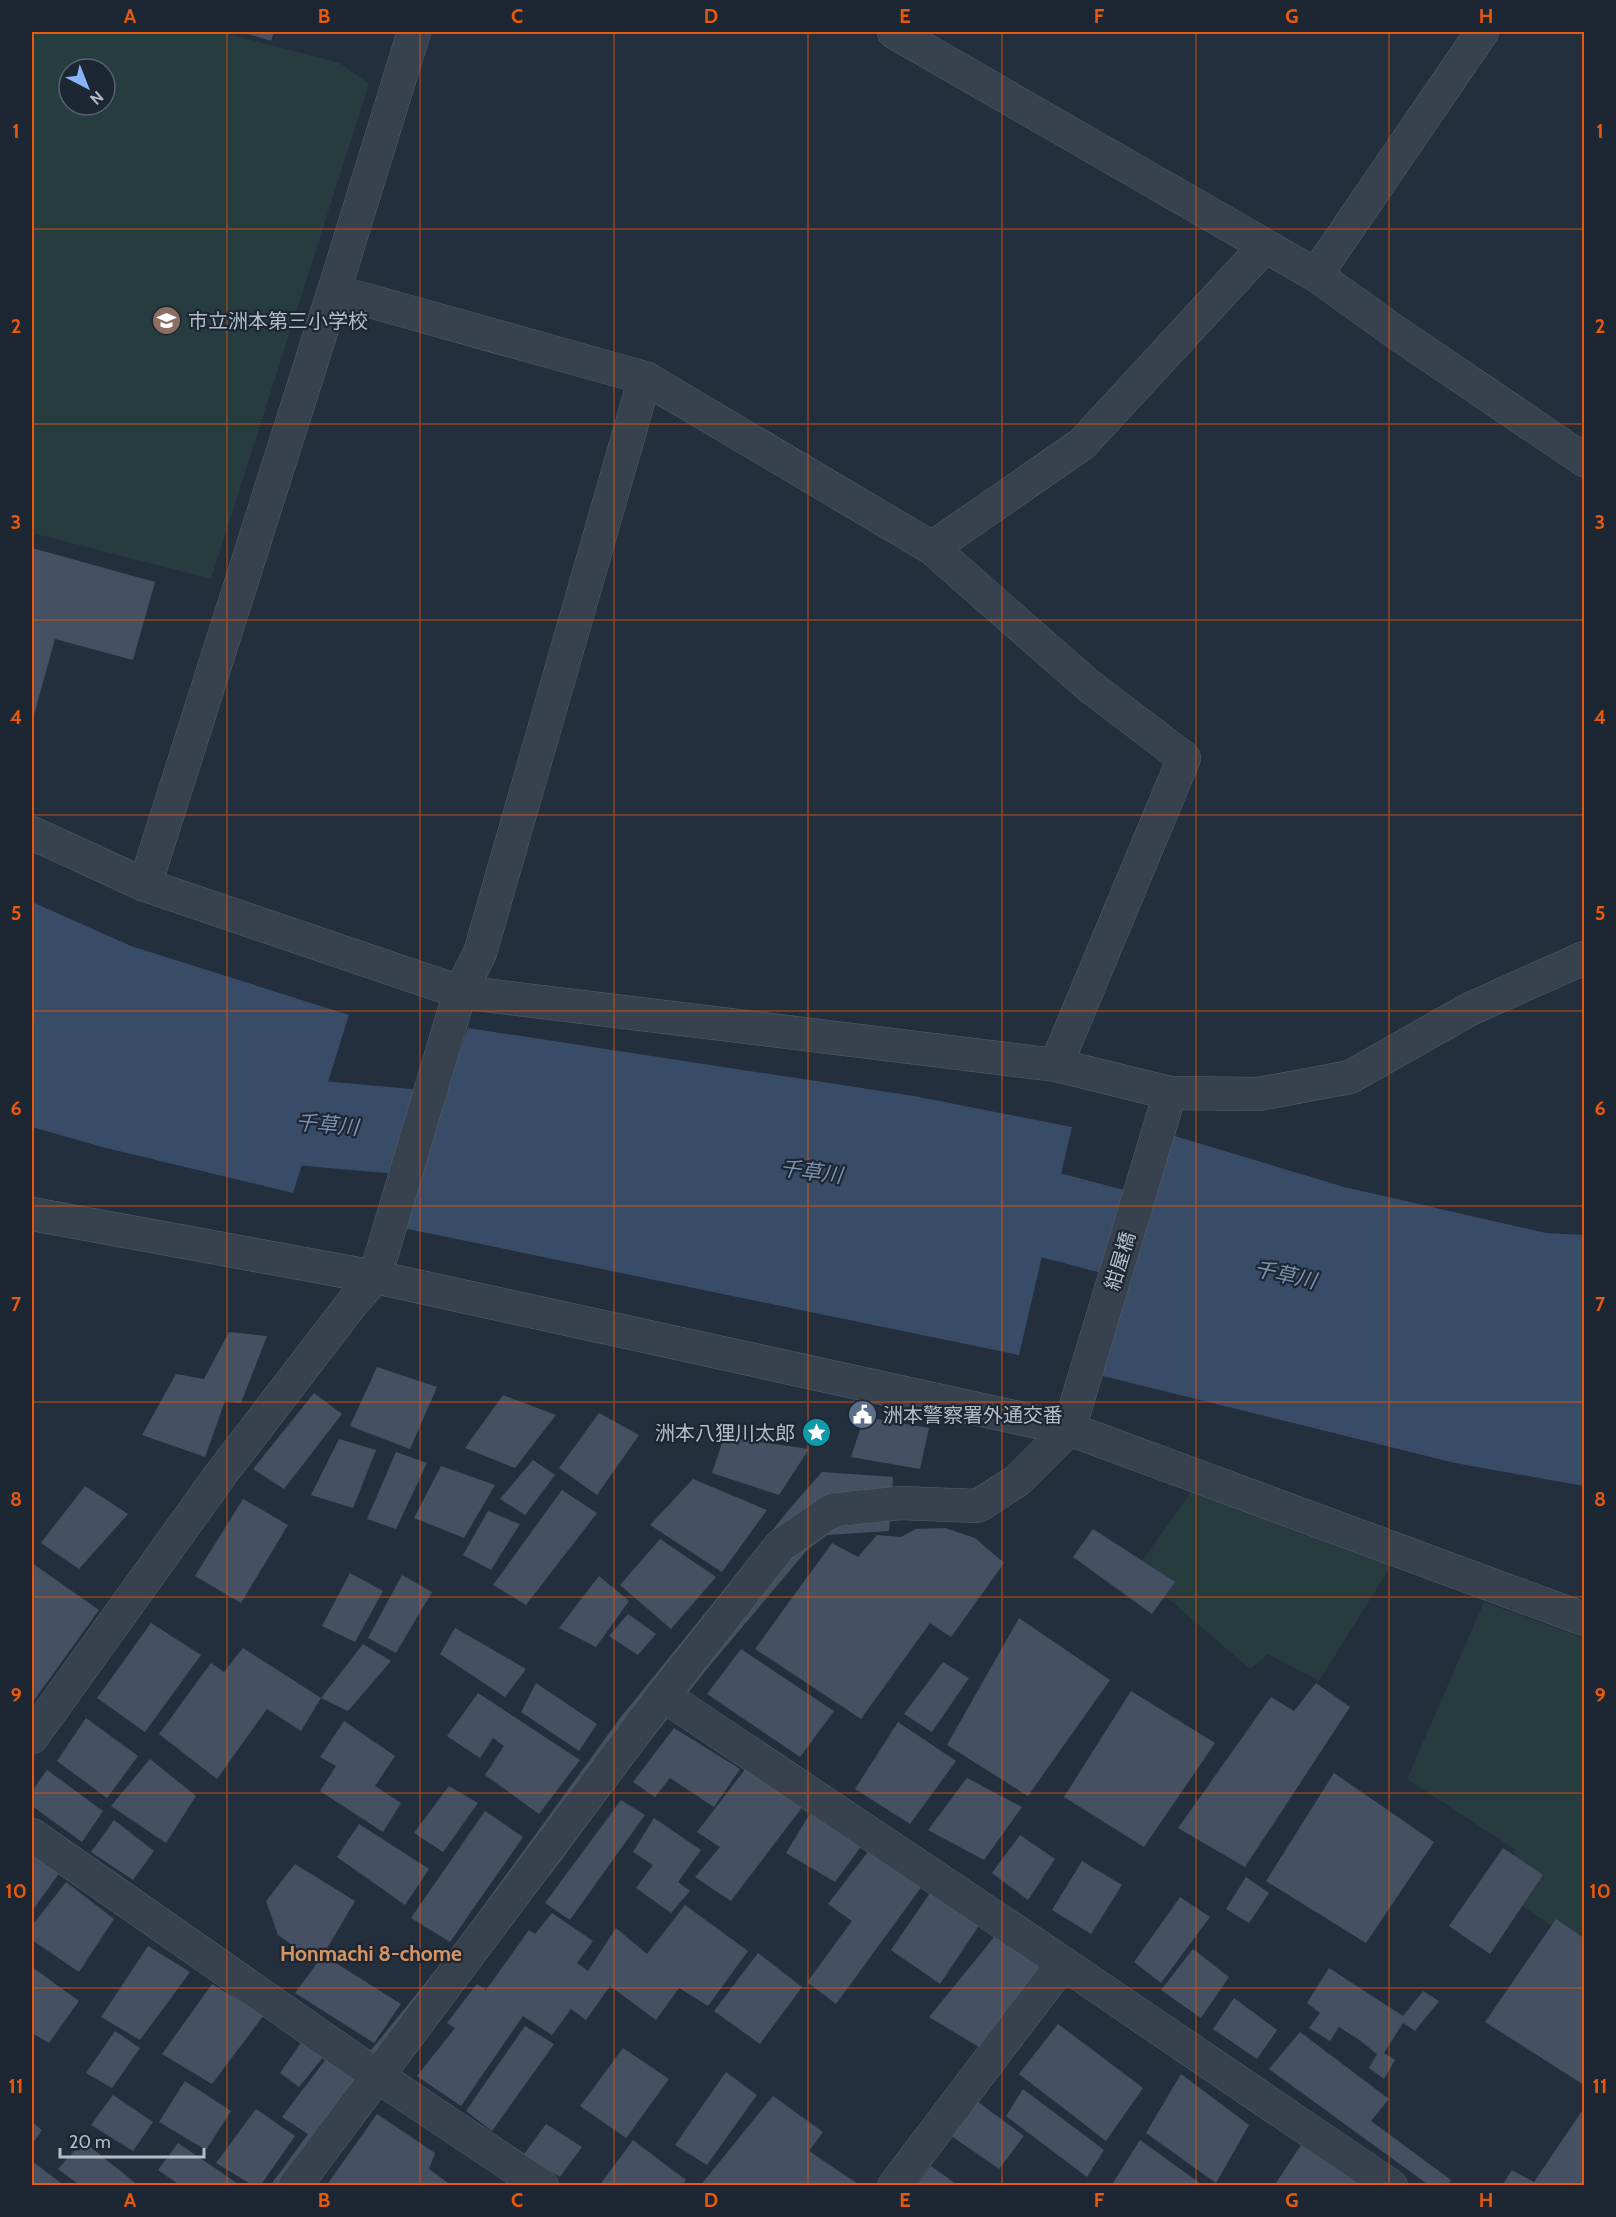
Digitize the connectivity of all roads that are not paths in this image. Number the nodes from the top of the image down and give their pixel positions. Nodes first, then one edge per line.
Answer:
1 (414, 32) edge
2 (894, 32) edge
3 (1482, 32) edge
4 (1264, 247) junction
5 (1316, 275) junction
6 (334, 291) junction
7 (645, 378) junction
8 (1584, 460) edge
9 (932, 548) junction
10 (32, 833) edge
11 (145, 885) junction
12 (1584, 958) edge
13 (460, 992) junction
14 (1056, 1065) junction
15 (1170, 1094) junction
16 (32, 1214) edge
17 (375, 1277) junction
18 (1069, 1429) junction
19 (1584, 1619) edge
20 (663, 1695) junction
21 (32, 1737) edge
22 (32, 1835) edge
23 (1064, 1963) junction
24 (376, 2075) junction
25 (295, 2186) edge
26 (542, 2186) edge
27 (894, 2186) edge
28 (1391, 2186) edge

1 - 6 street
2 - 4 street
3 - 5 street
4 - 5 street
4 - 9 street
5 - 8 street
6 - 7 street
6 - 11 street
7 - 9 street
7 - 13 street
9 - 14 street
10 - 11 street
11 - 13 street
12 - 15 street
13 - 14 street
13 - 17 street
14 - 15 street
15 - 18 street, 紺屋橋
16 - 17 street
17 - 18 street
17 - 21 street
18 - 19 street
18 - 20 street
20 - 23 street
20 - 24 street
22 - 24 street
23 - 27 street
23 - 28 street
24 - 25 street
24 - 26 street

